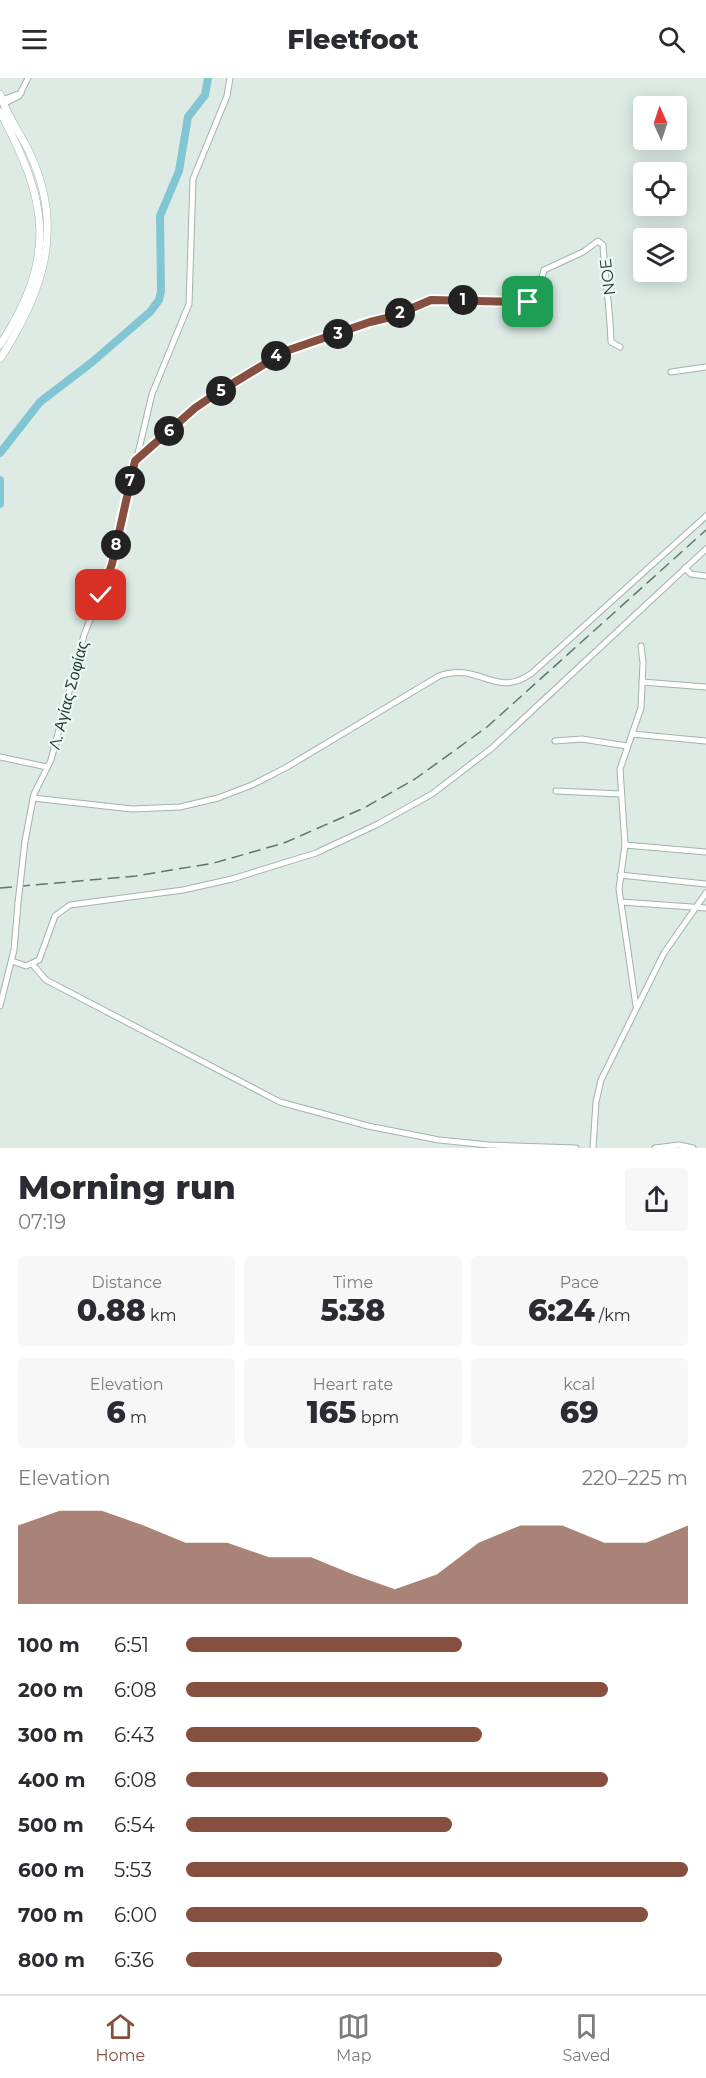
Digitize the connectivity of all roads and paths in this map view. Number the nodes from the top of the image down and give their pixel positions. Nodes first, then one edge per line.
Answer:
1 (28, 78) edge
2 (230, 78) edge
3 (1, 101) edge
4 (0, 112) edge
5 (0, 345) edge
6 (620, 347) dead end
7 (0, 359) edge
8 (706, 367) edge
9 (671, 372) dead end
10 (135, 461) junction
11 (706, 516) edge
12 (706, 549) edge
13 (685, 568) junction
14 (706, 576) edge
15 (641, 646) dead end
16 (642, 682) junction
17 (706, 687) edge
18 (632, 734) junction
19 (555, 741) dead end
20 (706, 741) edge
21 (627, 746) junction
22 (0, 757) edge
23 (47, 767) junction
24 (556, 791) dead end
25 (620, 794) junction
26 (33, 798) junction
27 (625, 845) junction
28 (706, 852) edge
29 (620, 875) junction
30 (706, 884) edge
31 (706, 893) edge
32 (621, 902) junction
33 (698, 908) junction
34 (706, 908) edge
35 (12, 961) junction
36 (33, 965) junction
37 (0, 1006) edge
38 (636, 1006) junction
39 (576, 1148) edge
40 (593, 1148) edge
41 (655, 1148) edge
42 (693, 1148) edge

1 - 3 street
2 - 10 street, Λ. Αγίας Σοφίας
3 - 7 street
4 - 5 street
6 - 10 street, NOE
8 - 9 street
10 - 23 street, Λ. Αγίας Σοφίας
11 - 26 street
12 - 13 street
13 - 14 street
13 - 36 street
15 - 16 street
16 - 17 street
16 - 18 street
18 - 20 street
18 - 21 street
19 - 21 street
21 - 25 street
22 - 23 street
23 - 26 street, Λ. Αγίας Σοφίας
24 - 25 street
25 - 27 street
26 - 35 street, Λ. Αγίας Σοφίας, bridge
27 - 28 street
27 - 29 street
29 - 30 street
29 - 32 street
31 - 33 street
32 - 33 street
32 - 38 street
33 - 34 street
33 - 38 street
35 - 36 street
35 - 37 street, Λ. Αγίας Σοφίας
36 - 39 street
38 - 40 street
41 - 42 street

